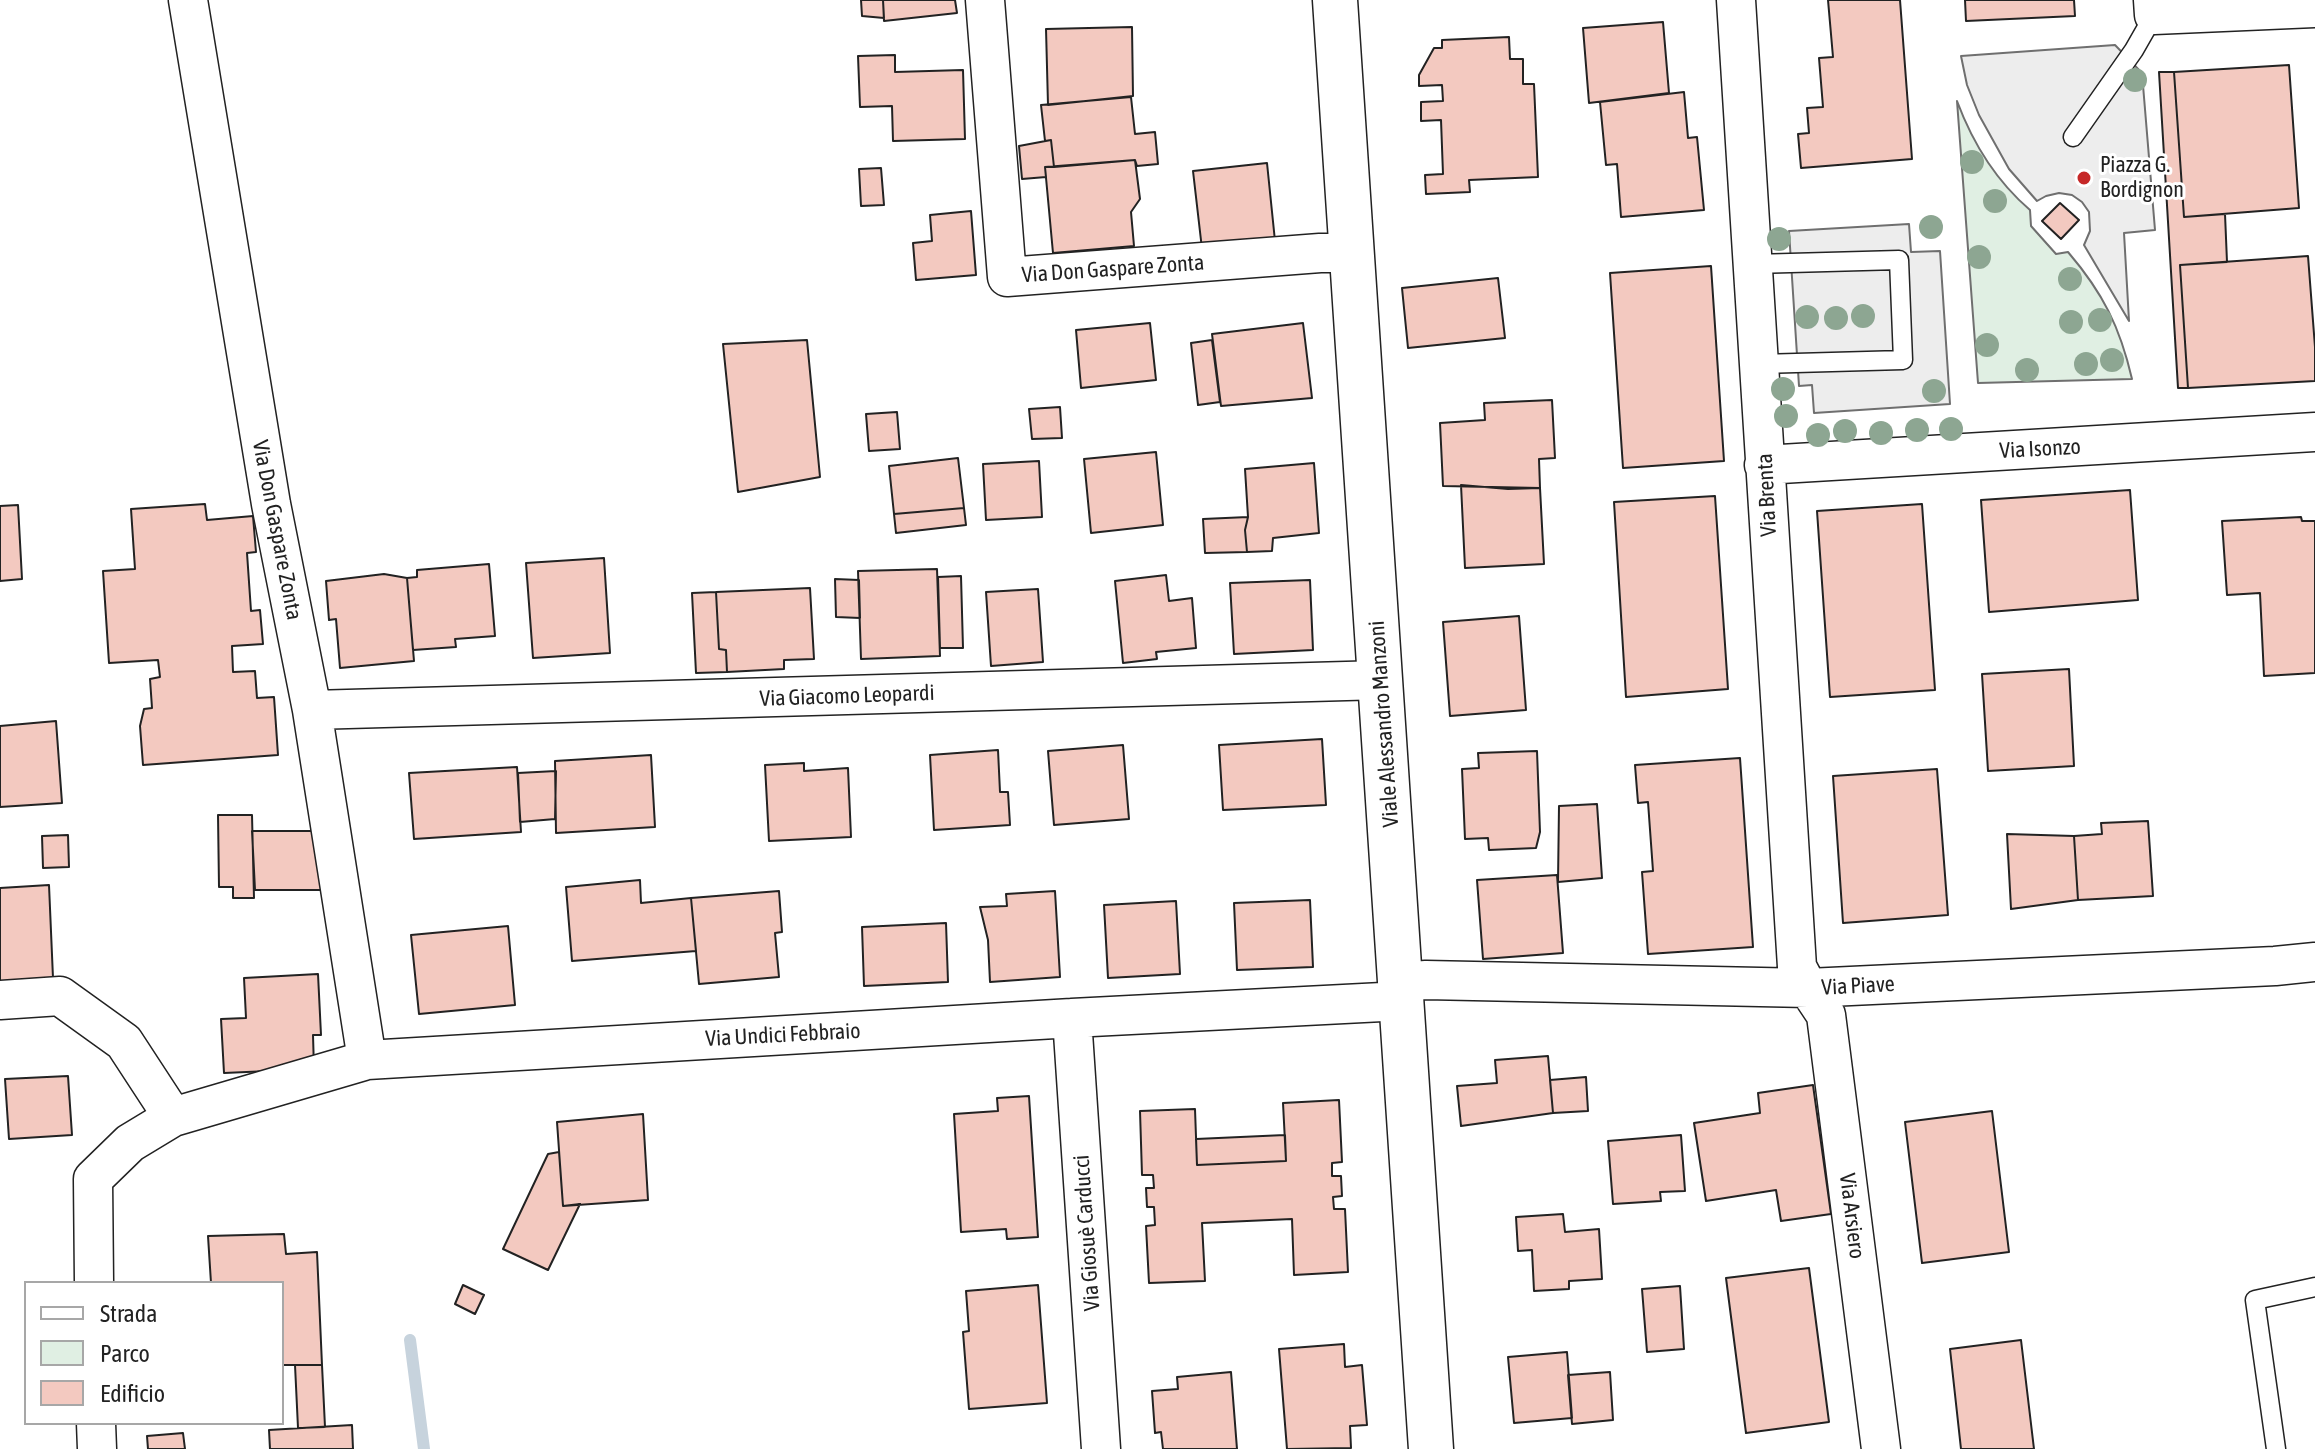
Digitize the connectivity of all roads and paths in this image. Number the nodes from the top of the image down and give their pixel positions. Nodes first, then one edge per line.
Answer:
1 (188, 0) edge
2 (985, 0) edge
3 (1335, 0) edge
4 (1736, 0) edge
5 (2154, 8) edge
6 (2315, 8) edge
7 (2073, 137) dead end
8 (1352, 253) junction
9 (1754, 264) junction
10 (1760, 364) junction
11 (2315, 432) edge
12 (1764, 465) junction
13 (1382, 680) junction
14 (312, 710) junction
15 (2315, 962) edge
16 (1808, 988) junction
17 (1401, 991) junction
18 (0, 1000) edge
19 (1072, 1018) junction
20 (367, 1060) junction
21 (173, 1117) junction
22 (94, 1281) edge
23 (2315, 1287) edge
24 (96, 1425) edge
25 (97, 1449) edge
26 (1101, 1449) edge
27 (1431, 1449) edge
28 (1881, 1449) edge
29 (2276, 1449) edge

1 - 14 street, Via Don Gaspare Zonta
2 - 8 street, Via Don Gaspare Zonta
3 - 8 main road, Viale Alessandro Manzoni
4 - 9 street, Via Brenta
5 - 6 street
5 - 7 lane
8 - 13 main road, Viale Alessandro Manzoni
9 - 10 street, Via Brenta
9 - 10 lane
10 - 12 street, Via Brenta
11 - 12 street, Via Isonzo
12 - 16 street, Via Brenta
13 - 14 street, Via Giacomo Leopardi
13 - 17 main road, Viale Alessandro Manzoni
14 - 20 street, Via Don Gaspare Zonta
15 - 16 street, Via Piave
16 - 17 street, Via Piave
16 - 28 street, Via Arsiero
17 - 19 street, Via Undici Febbraio
17 - 27 main road, Viale Alessandro Manzoni
18 - 21 street
19 - 20 street, Via Undici Febbraio
19 - 26 street, Via Giosuè Carducci
20 - 21 street, Via Undici Febbraio
21 - 22 street, Via Undici Febbraio
23 - 29 lane
24 - 25 street

